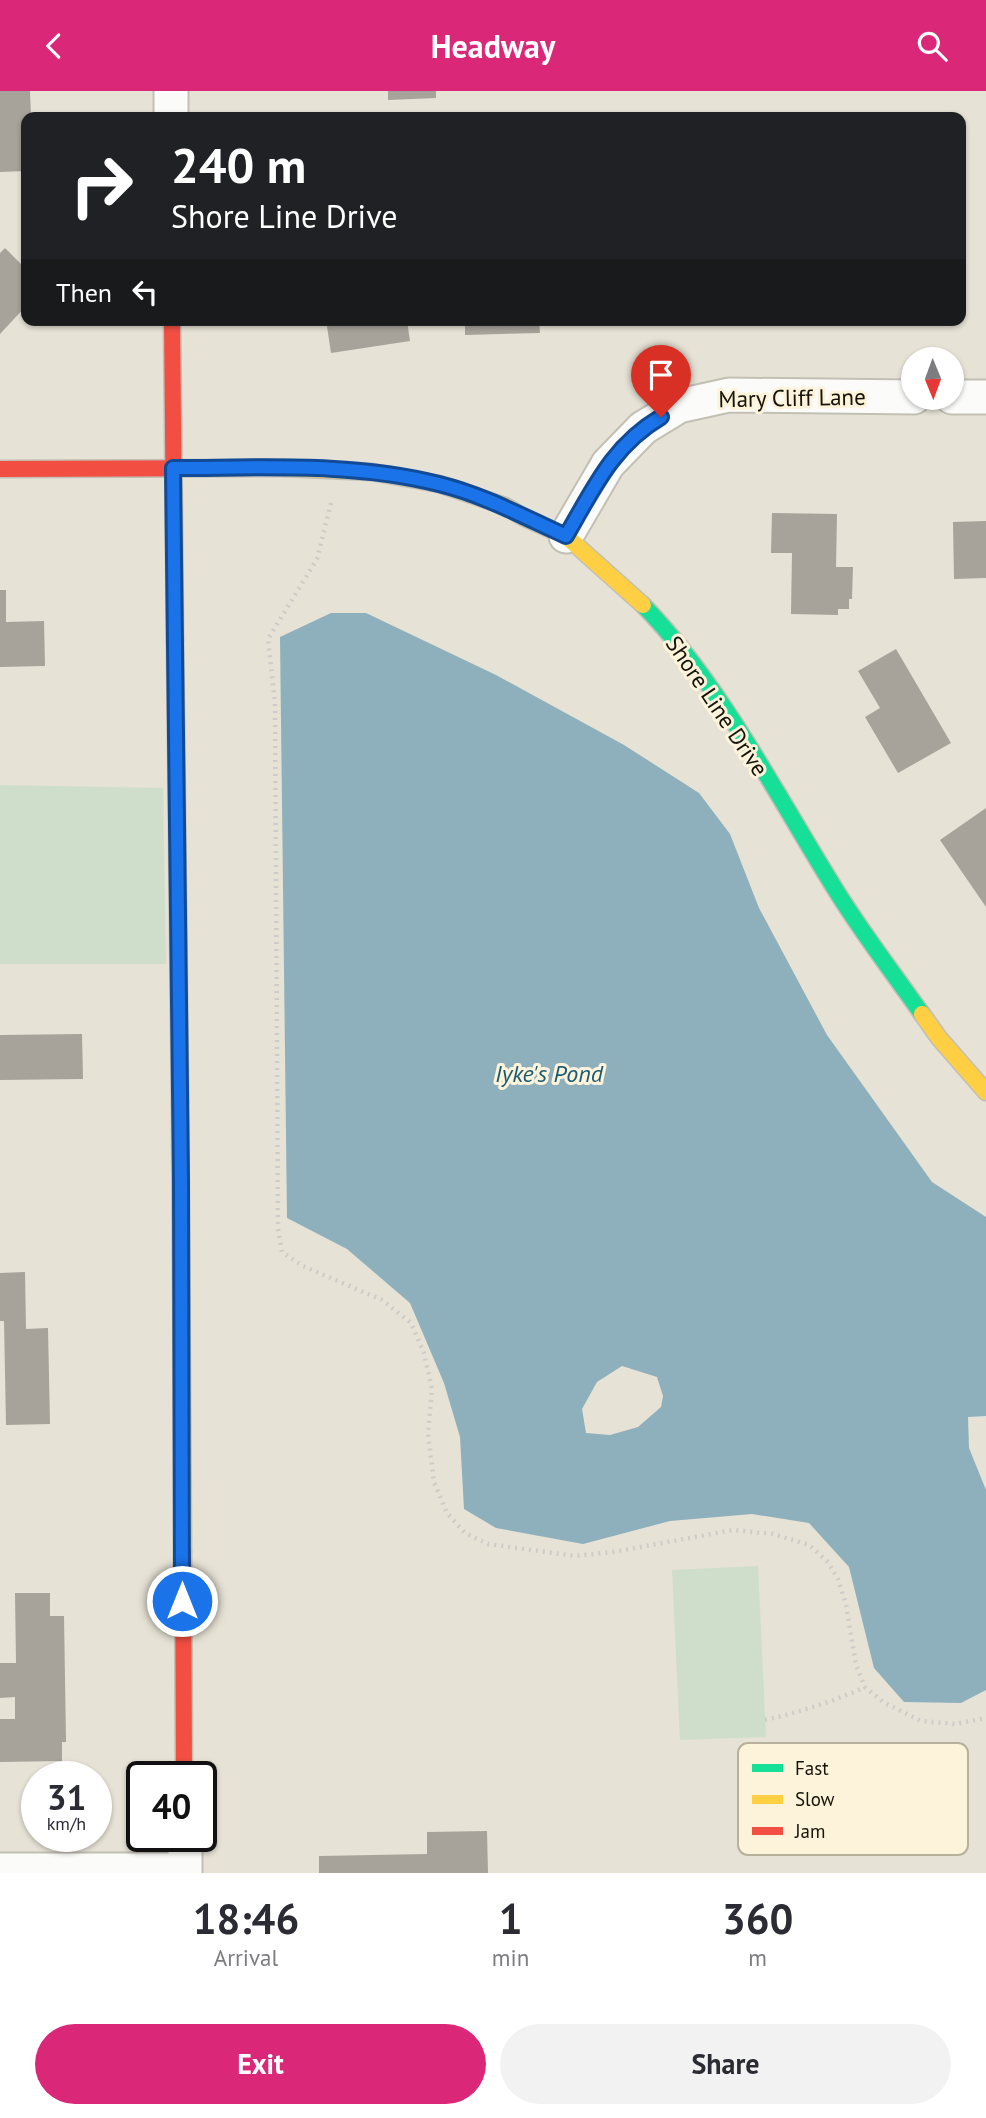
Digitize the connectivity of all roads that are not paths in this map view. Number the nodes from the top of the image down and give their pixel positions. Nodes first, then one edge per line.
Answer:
1 (171, 91) edge
2 (171, 112) edge
3 (172, 326) edge
4 (901, 397) edge
5 (964, 397) edge
6 (986, 397) edge
7 (173, 468) junction
8 (0, 469) edge
9 (566, 536) junction
10 (986, 1092) edge
11 (184, 1761) edge
12 (185, 1852) edge
13 (0, 1870) edge
14 (185, 1872) edge

1 - 2 street
3 - 7 street
4 - 9 street, Mary Cliff Lane
5 - 6 street
7 - 8 street, Shore Line Drive
7 - 9 street, Shore Line Drive
7 - 11 street
9 - 10 street, Shore Line Drive
12 - 14 street
13 - 14 street

